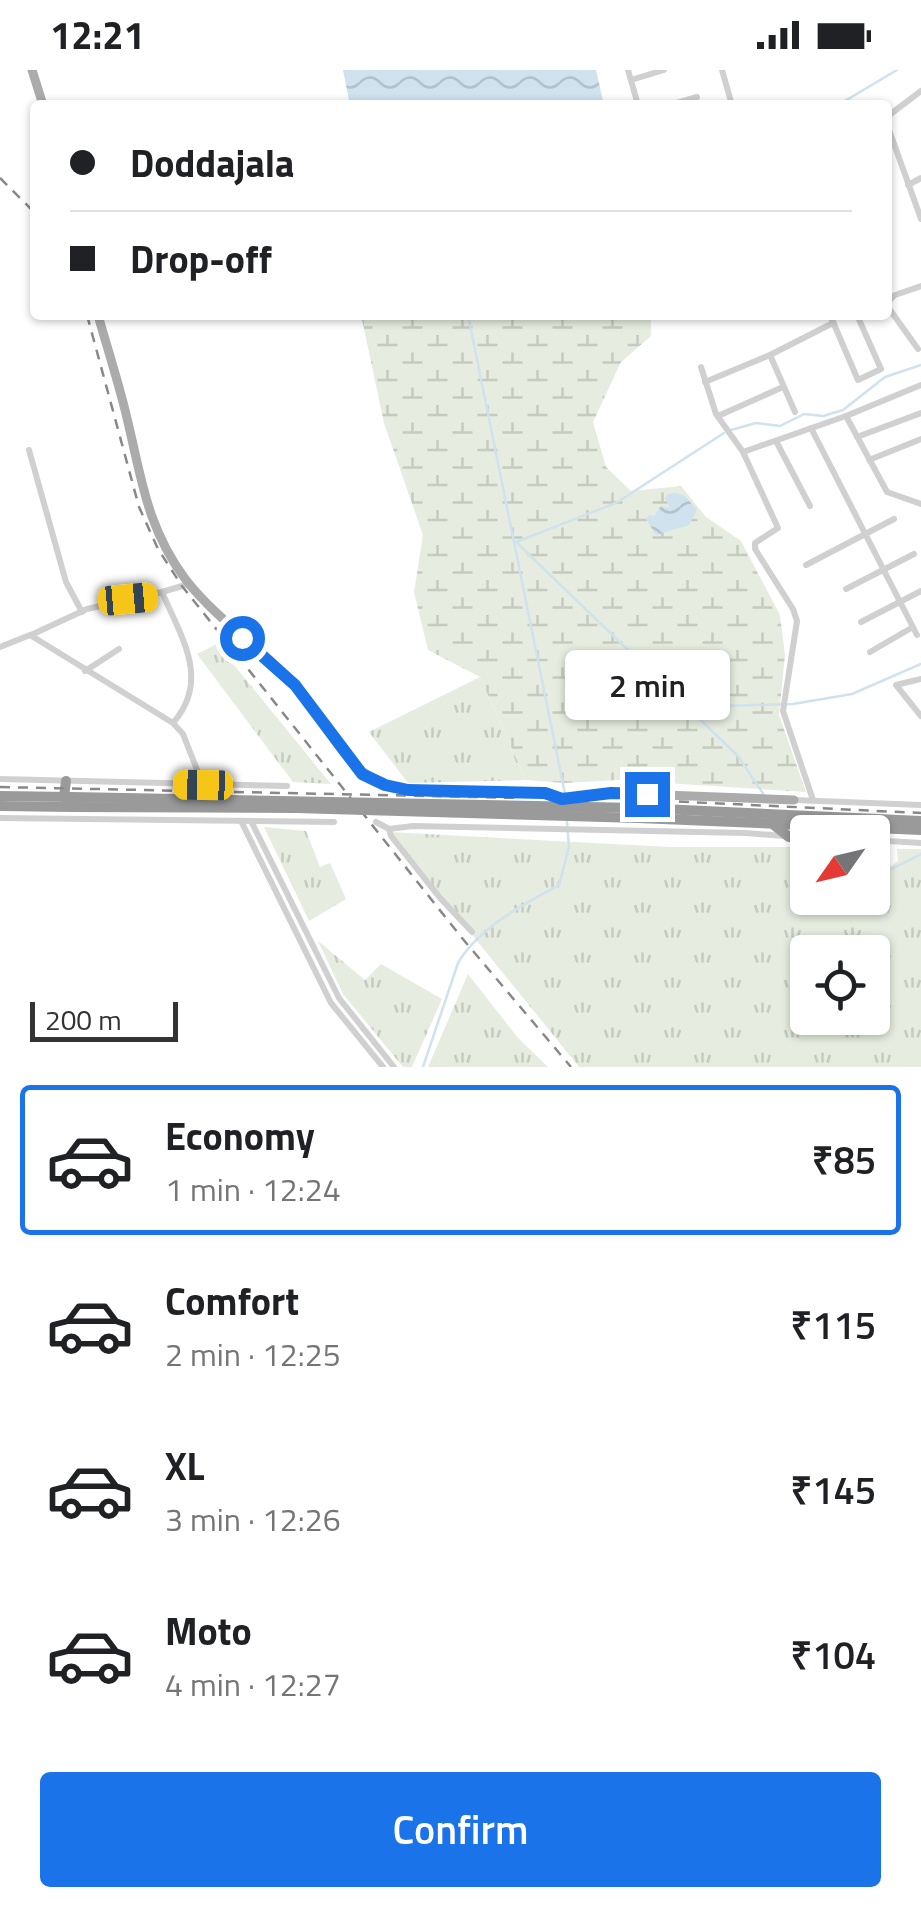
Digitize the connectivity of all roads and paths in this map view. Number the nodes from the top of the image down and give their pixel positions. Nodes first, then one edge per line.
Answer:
1 (32, 70) edge
2 (628, 70) edge
3 (664, 70) edge
4 (722, 70) edge
5 (630, 80) junction
6 (921, 91) edge
7 (697, 98) dead end
8 (41, 100) edge
9 (636, 100) edge
10 (689, 100) edge
11 (731, 100) edge
12 (892, 113) edge
13 (892, 139) edge
14 (921, 178) edge
15 (908, 185) junction
16 (921, 219) edge
17 (921, 286) edge
18 (892, 299) edge
19 (892, 311) edge
20 (99, 320) edge
21 (830, 320) edge
22 (832, 320) edge
23 (858, 320) edge
24 (918, 349) dead end
25 (770, 355) junction
26 (701, 367) dead end
27 (705, 382) junction
28 (921, 385) edge
29 (783, 387) junction
30 (795, 412) dead end
31 (921, 413) edge
32 (718, 416) junction
33 (846, 416) junction
34 (811, 428) junction
35 (857, 438) junction
36 (921, 438) edge
37 (776, 440) junction
38 (29, 450) dead end
39 (743, 452) junction
40 (870, 460) junction
41 (921, 504) edge
42 (810, 506) dead end
43 (894, 519) dead end
44 (865, 534) junction
45 (914, 554) dead end
46 (806, 565) dead end
47 (884, 570) junction
48 (189, 584) junction
49 (846, 589) dead end
50 (921, 591) edge
51 (162, 592) junction
52 (900, 602) junction
53 (82, 612) junction
54 (862, 622) dead end
55 (30, 635) junction
56 (0, 646) edge
57 (119, 649) dead end
58 (870, 652) dead end
59 (85, 671) junction
60 (921, 679) edge
61 (920, 712) edge
62 (173, 722) junction
63 (0, 767) edge
64 (4, 779) edge
65 (66, 781) junction
66 (203, 785) junction
67 (287, 786) dead end
68 (0, 796) edge
69 (69, 800) junction
70 (794, 800) junction
71 (813, 800) junction
72 (921, 805) edge
73 (0, 806) edge
74 (0, 818) edge
75 (780, 819) junction
76 (790, 820) edge
77 (241, 821) junction
78 (251, 821) junction
79 (890, 821) edge
80 (921, 821) edge
81 (334, 822) dead end
82 (376, 822) dead end
83 (890, 827) edge
84 (389, 829) junction
85 (921, 830) edge
86 (790, 835) edge
87 (790, 837) edge
88 (890, 841) edge
89 (921, 843) edge
90 (472, 932) dead end
91 (382, 1067) edge
92 (394, 1067) edge

1 - 8 main road
2 - 5 street
3 - 5 street
4 - 11 street
5 - 9 street
6 - 12 street
7 - 10 street
13 - 15 street
14 - 15 street
15 - 16 street
17 - 18 street
19 - 24 street
20 - 48 main road
21 - 25 street
22 - 23 street
25 - 27 street
25 - 29 street
26 - 27 street
27 - 32 street
28 - 33 street
29 - 30 street
29 - 32 street
31 - 35 street
32 - 39 street
33 - 34 street
33 - 35 street
34 - 37 street
34 - 44 street
35 - 40 street
36 - 40 street
37 - 39 street
37 - 42 street
38 - 53 street
39 - 71 street
40 - 41 street
43 - 44 street
44 - 46 street
44 - 47 street
45 - 47 street
47 - 49 street
47 - 52 street
48 - 51 street
48 - 70 main road
50 - 52 street
51 - 53 street
51 - 62 street
52 - 54 street
52 - 58 street
53 - 55 street
55 - 56 street
55 - 59 street
57 - 59 street
59 - 62 street
60 - 61 street
62 - 66 street
63 - 64 street
64 - 65 street
65 - 66 street
65 - 69 highway
66 - 67 street
68 - 69 highway
69 - 73 highway
69 - 75 highway, bridge
70 - 71 street
70 - 75 highway
71 - 72 street
74 - 77 street
75 - 76 highway
75 - 86 highway
77 - 78 street
77 - 91 street
78 - 81 street
78 - 92 street
79 - 80 highway
82 - 84 street
83 - 85 highway
84 - 87 street
84 - 90 street
88 - 89 street

